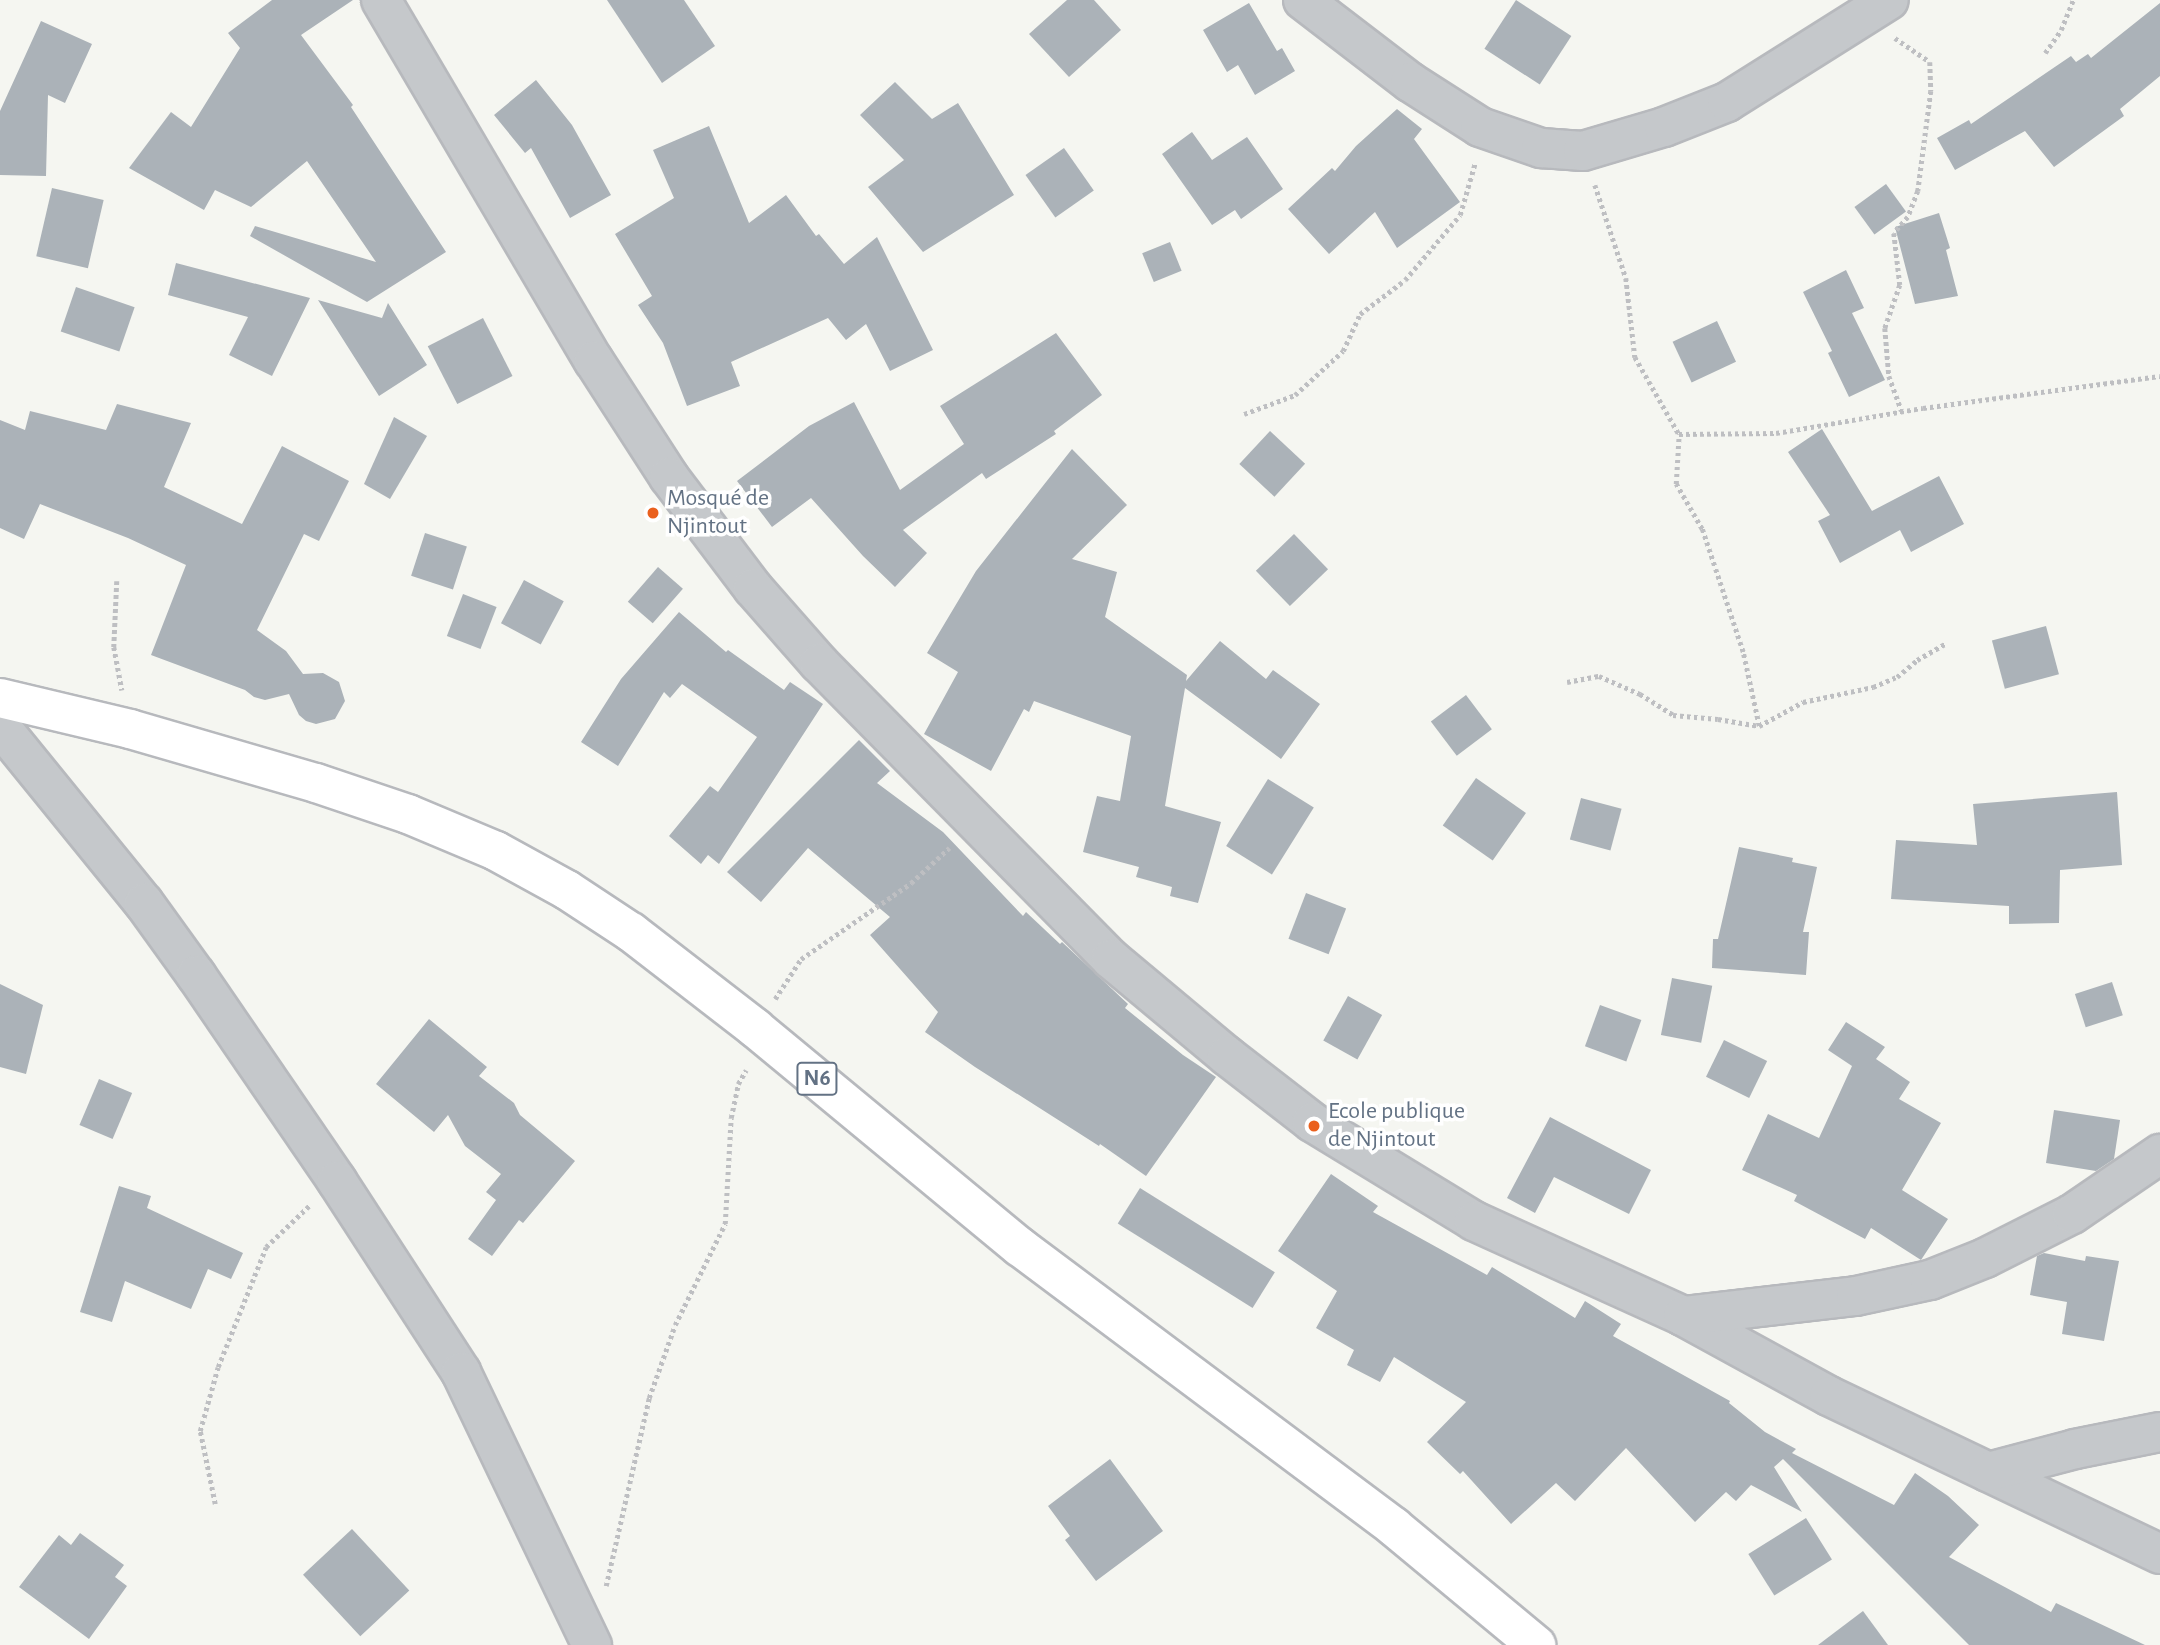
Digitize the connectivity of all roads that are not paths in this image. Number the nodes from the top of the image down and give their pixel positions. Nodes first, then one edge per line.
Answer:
1 (381, 0) edge
2 (1303, 0) edge
3 (1885, 3) edge
4 (0, 698) edge
5 (0, 726) edge
6 (2160, 1154) edge
7 (1683, 1317) junction
8 (2160, 1432) edge
9 (1988, 1472) junction
10 (2160, 1554) edge
11 (592, 1645) edge
12 (1536, 1645) edge

1 - 7 street
2 - 3 street
4 - 12 highway, N6
5 - 11 street
6 - 7 street
7 - 9 street
8 - 9 street
9 - 10 street

